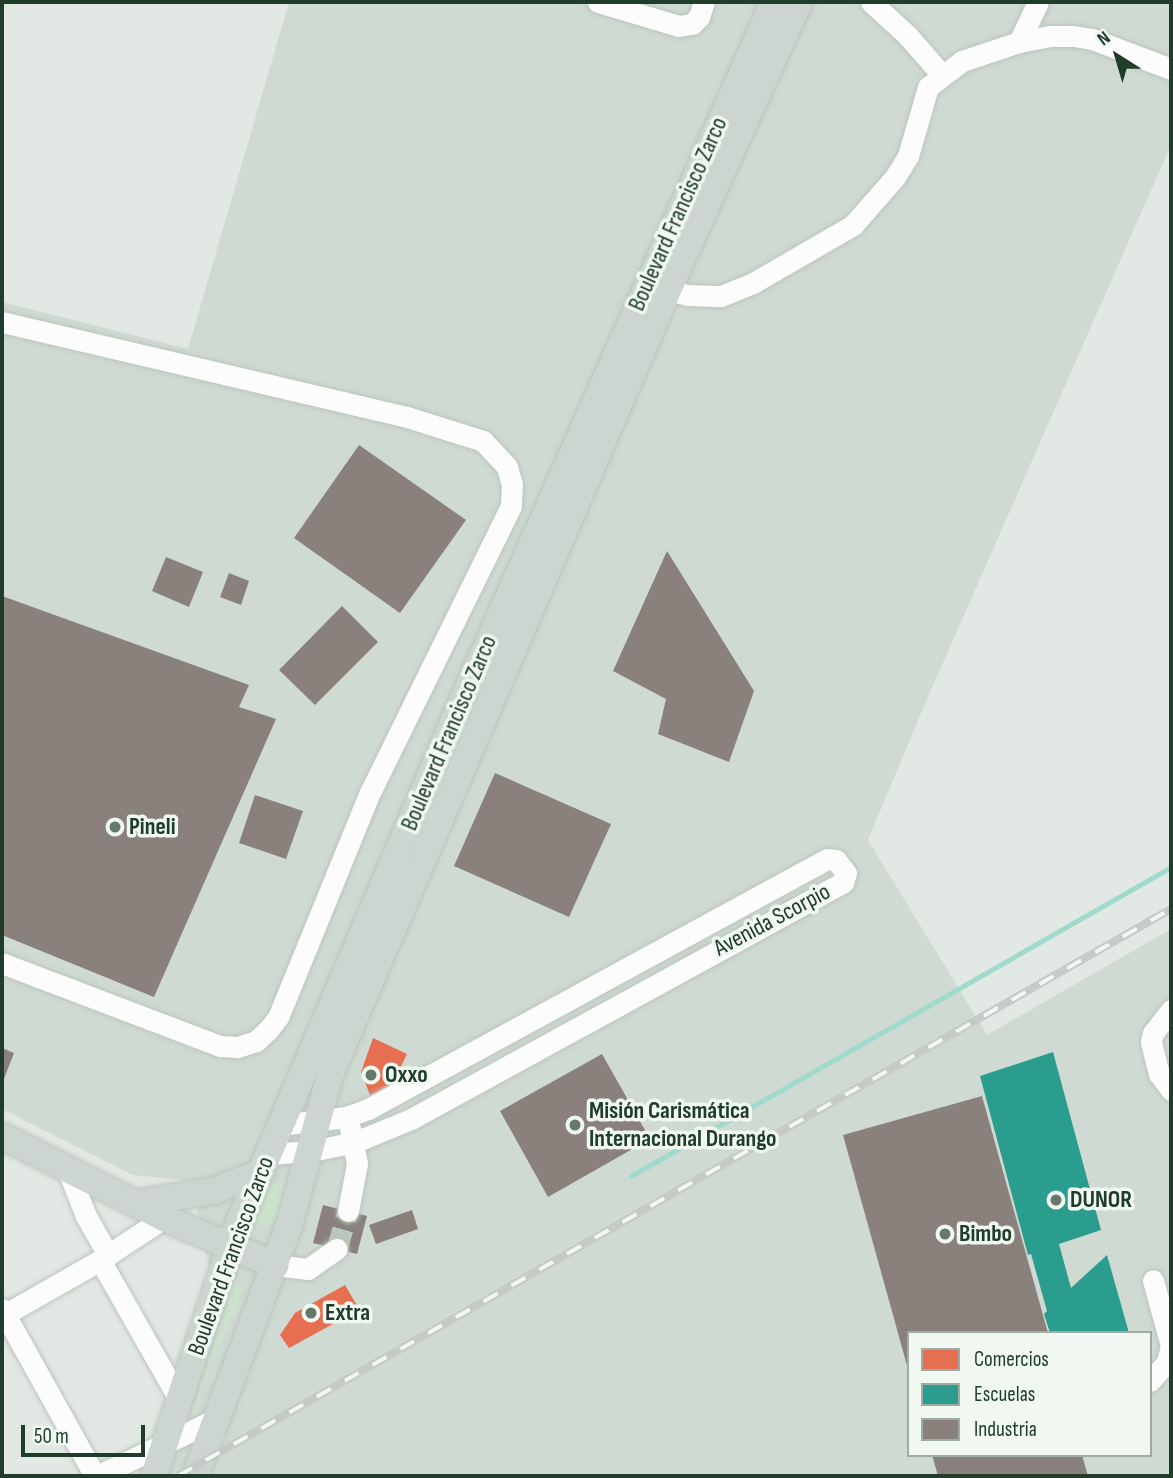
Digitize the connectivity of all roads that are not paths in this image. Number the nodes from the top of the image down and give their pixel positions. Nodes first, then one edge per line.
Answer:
1 (598, 2) edge
2 (704, 2) edge
3 (774, 2) edge
4 (799, 2) edge
5 (871, 2) edge
6 (1038, 2) edge
7 (1019, 42) junction
8 (1171, 69) edge
9 (941, 74) junction
10 (690, 215) junction
11 (668, 290) junction
12 (647, 311) junction
13 (2, 322) edge
14 (464, 696) junction
15 (489, 706) junction
16 (656, 952) junction
17 (2, 963) edge
18 (668, 976) junction
19 (605, 980) junction
20 (618, 1004) junction
21 (1171, 1010) edge
22 (516, 1030) junction
23 (529, 1053) junction
24 (432, 1076) junction
25 (1171, 1090) edge
26 (446, 1100) junction
27 (346, 1116) junction
28 (319, 1121) junction
29 (280, 1125) junction
30 (2, 1136) edge
31 (355, 1142) junction
32 (311, 1151) junction
33 (265, 1163) junction
34 (67, 1168) junction
35 (138, 1203) junction
36 (348, 1211) tunnel mouth
37 (164, 1218) junction
38 (230, 1248) junction
39 (337, 1249) tunnel mouth
40 (104, 1258) junction
41 (275, 1265) junction
42 (1153, 1280) dead end
43 (3, 1313) edge
44 (1152, 1379) edge
45 (180, 1401) junction
46 (216, 1419) junction
47 (165, 1443) junction
48 (96, 1476) edge
49 (154, 1476) edge
50 (195, 1476) edge

1 - 2 street
3 - 10 main road, Boulevard Francisco Zarco
4 - 10 main road, Boulevard Francisco Zarco
5 - 9 street
6 - 7 street
7 - 8 street
7 - 9 street
9 - 11 street
10 - 11 main road, Boulevard Francisco Zarco
10 - 12 main road, Boulevard Francisco Zarco
11 - 12 main road, Boulevard Francisco Zarco
12 - 14 main road, Boulevard Francisco Zarco
12 - 15 main road, Boulevard Francisco Zarco
13 - 17 street
14 - 15 main road
14 - 29 main road, Boulevard Francisco Zarco
15 - 28 main road, Boulevard Francisco Zarco
16 - 18 street
16 - 18 street, Avenida Scorpio
16 - 19 street, Avenida Scorpio
18 - 20 street, Avenida Scorpio
19 - 20 street
19 - 22 street, Avenida Scorpio
20 - 23 street, Avenida Scorpio
21 - 25 street
22 - 23 street
22 - 24 street, Avenida Scorpio
23 - 26 street, Avenida Scorpio
24 - 26 street
24 - 27 street, Avenida Scorpio
26 - 31 street, Avenida Scorpio
27 - 28 street, Avenida Scorpio
27 - 31 street
28 - 29 street, Avenida Scorpio
28 - 32 main road, Boulevard Francisco Zarco
29 - 33 main road, Boulevard Francisco Zarco
30 - 34 main road
31 - 32 street, Avenida Scorpio
31 - 36 street
32 - 33 street, Avenida Scorpio
32 - 41 main road, Boulevard Francisco Zarco
33 - 35 main road
33 - 38 main road, Boulevard Francisco Zarco
34 - 35 main road
34 - 40 street
35 - 37 main road
37 - 38 main road
37 - 40 street
38 - 41 main road
38 - 45 main road, Boulevard Francisco Zarco
39 - 41 street
40 - 43 street
40 - 45 street
41 - 46 main road, Boulevard Francisco Zarco
42 - 44 street
43 - 48 street
45 - 47 main road, Boulevard Francisco Zarco
46 - 47 street
46 - 50 main road, Boulevard Francisco Zarco
47 - 48 street
47 - 49 main road, Boulevard Francisco Zarco

